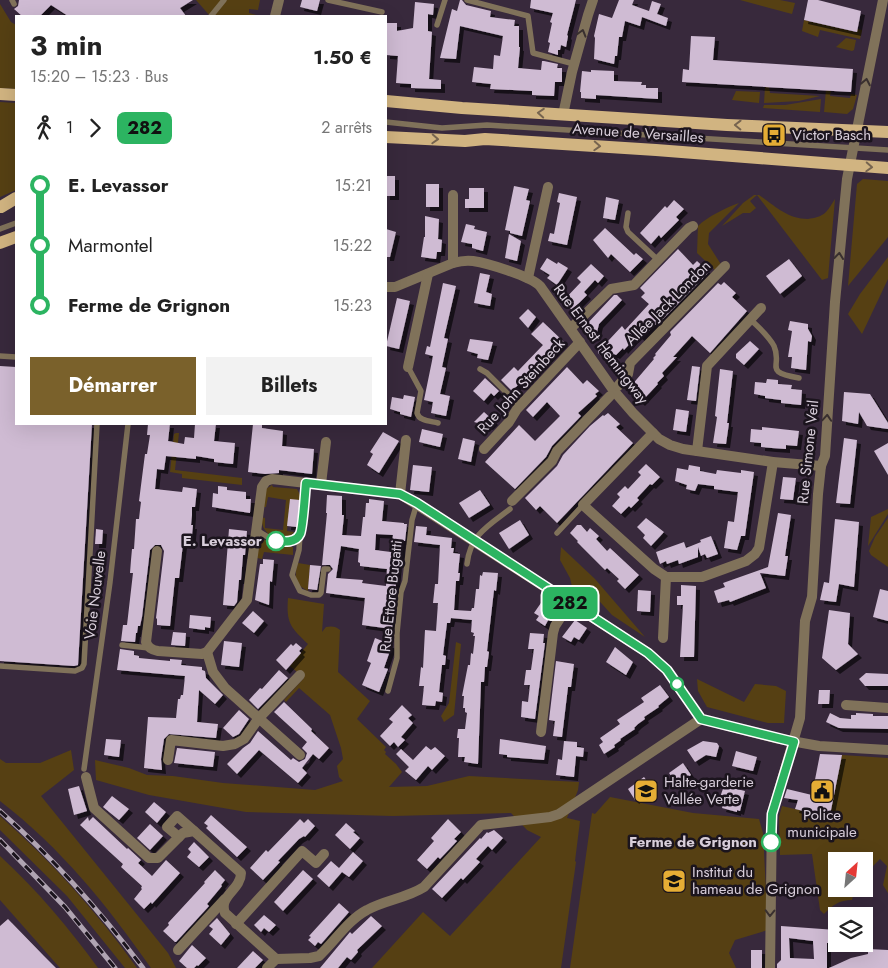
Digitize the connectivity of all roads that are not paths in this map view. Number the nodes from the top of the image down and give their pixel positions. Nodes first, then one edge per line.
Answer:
1 (224, 0) edge
2 (279, 0) edge
3 (328, 0) edge
4 (444, 0) edge
5 (467, 0) edge
6 (593, 0) edge
7 (883, 0) edge
8 (355, 3) edge
9 (382, 12) dead end
10 (212, 15) edge
11 (275, 15) edge
12 (437, 25) dead end
13 (574, 64) junction
14 (0, 94) edge
15 (15, 95) edge
16 (387, 101) edge
17 (563, 115) junction
18 (387, 122) edge
19 (856, 130) junction
20 (888, 132) edge
21 (387, 137) edge
22 (853, 148) junction
23 (888, 150) edge
24 (850, 165) junction
25 (888, 168) edge
26 (548, 187) dead end
27 (453, 195) dead end
28 (15, 199) edge
29 (15, 204) edge
30 (1, 207) edge
31 (628, 213) dead end
32 (15, 223) edge
33 (693, 226) dead end
34 (0, 228) edge
35 (15, 236) edge
36 (0, 243) edge
37 (658, 260) junction
38 (453, 262) junction
39 (725, 266) dead end
40 (428, 274) junction
41 (528, 278) junction
42 (387, 287) edge
43 (762, 308) dead end
44 (750, 319) junction
45 (571, 328) junction
46 (580, 342) junction
47 (0, 356) edge
48 (15, 357) edge
49 (408, 368) joint
50 (480, 369) dead end
51 (798, 378) dead end
52 (618, 386) dead end
53 (610, 396) dead end
54 (520, 406) junction
55 (438, 423) dead end
56 (97, 425) edge
57 (128, 425) edge
58 (653, 433) junction
59 (406, 440) dead end
60 (326, 442) dead end
61 (484, 449) dead end
62 (696, 451) junction
63 (773, 462) junction
64 (821, 466) junction
65 (306, 483) junction
66 (321, 484) junction
67 (400, 494) junction
68 (417, 503) junction
69 (511, 505) joint
70 (583, 506) junction
71 (257, 530) junction
72 (557, 533) dead end
73 (300, 534) junction
74 (475, 541) junction
75 (158, 551) dead end
76 (467, 564) dead end
77 (328, 569) dead end
78 (666, 577) junction
79 (570, 603) junction
80 (663, 638) dead end
81 (122, 646) dead end
82 (149, 648) junction
83 (208, 652) junction
84 (0, 666) edge
85 (300, 675) dead end
86 (388, 690) dead end
87 (846, 705) dead end
88 (888, 708) edge
89 (259, 718) junction
90 (701, 719) junction
91 (541, 732) dead end
92 (794, 742) junction
93 (888, 750) edge
94 (300, 755) dead end
95 (168, 760) dead end
96 (85, 773) joint
97 (194, 831) junction
98 (178, 837) junction
99 (324, 854) dead end
100 (225, 899) junction
101 (236, 924) junction
102 (178, 950) dead end
103 (276, 959) junction
104 (266, 968) edge
105 (770, 968) edge

1 - 10 lane
2 - 11 street
3 - 8 lane
4 - 12 lane
5 - 13 lane
13 -> 6 street
19 -> 7 street, Rue Simone Veil
8 - 9 lane
13 - 17 street
14 - 15 main road
17 -> 16 main road, Avenue de Versailles
19 -> 17 main road, Avenue de Versailles
18 - 22 lane, Avenue de Versailles
19 - 20 main road, Avenue de Versailles
19 - 22 street, Rue Simone Veil
21 -> 24 main road, Avenue de Versailles
22 - 23 lane, Avenue de Versailles
22 - 24 street, Rue Simone Veil
24 -> 25 main road, Avenue de Versailles
64 -> 24 street, Rue Simone Veil
26 - 41 street
27 - 38 street
28 - 30 main road
29 - 30 main road
31 - 37 lane
32 - 34 lane
33 - 37 street
35 - 36 main road
37 - 45 street
38 - 40 street, Rue Ernest Hemingway
38 - 41 street, Rue Ernest Hemingway
39 - 52 street, Allée Jack London
40 - 42 street, Rue Ernest Hemingway
40 - 49 street
41 - 45 street, Rue Ernest Hemingway
43 - 44 street
44 - 51 lane
44 - 62 street
45 - 46 street, Rue Ernest Hemingway
46 - 54 street, Rue John Steinbeck
46 - 58 street, Rue Ernest Hemingway
47 - 48 lane
49 - 55 lane
50 - 54 lane
53 - 69 street
54 - 61 street, Rue John Steinbeck
56 - 84 lane
57 - 96 lane, Voie Nouvelle
58 - 62 street, Rue Ernest Hemingway
58 - 70 street
59 - 67 street
60 - 66 street
62 - 63 street, Rue Ernest Hemingway
63 - 64 street, Rue Ernest Hemingway
63 - 78 street
64 - 92 street, Rue Simone Veil
65 - 66 street
65 - 71 street
65 - 73 lane
66 - 67 street
67 - 68 street
68 - 74 street
68 - 86 lane, Rue Ettore Bugatti
69 - 74 lane
70 - 72 lane
70 - 78 street
71 - 73 lane
71 - 83 street
73 - 77 lane
74 - 76 lane
74 - 79 street
75 - 82 street
78 - 80 street
79 - 90 street
79 - 91 street
81 - 82 lane
82 - 83 street
83 - 89 street
85 - 89 street
87 - 88 street
89 - 94 street
89 - 95 street
90 - 92 street
90 - 103 street
92 - 93 street
92 -> 105 street, Rue Simone Veil
96 - 98 street
97 - 98 street
97 - 98 street
97 - 100 street
99 - 101 street
100 - 101 street
100 - 102 street
101 - 103 street
103 - 104 street

